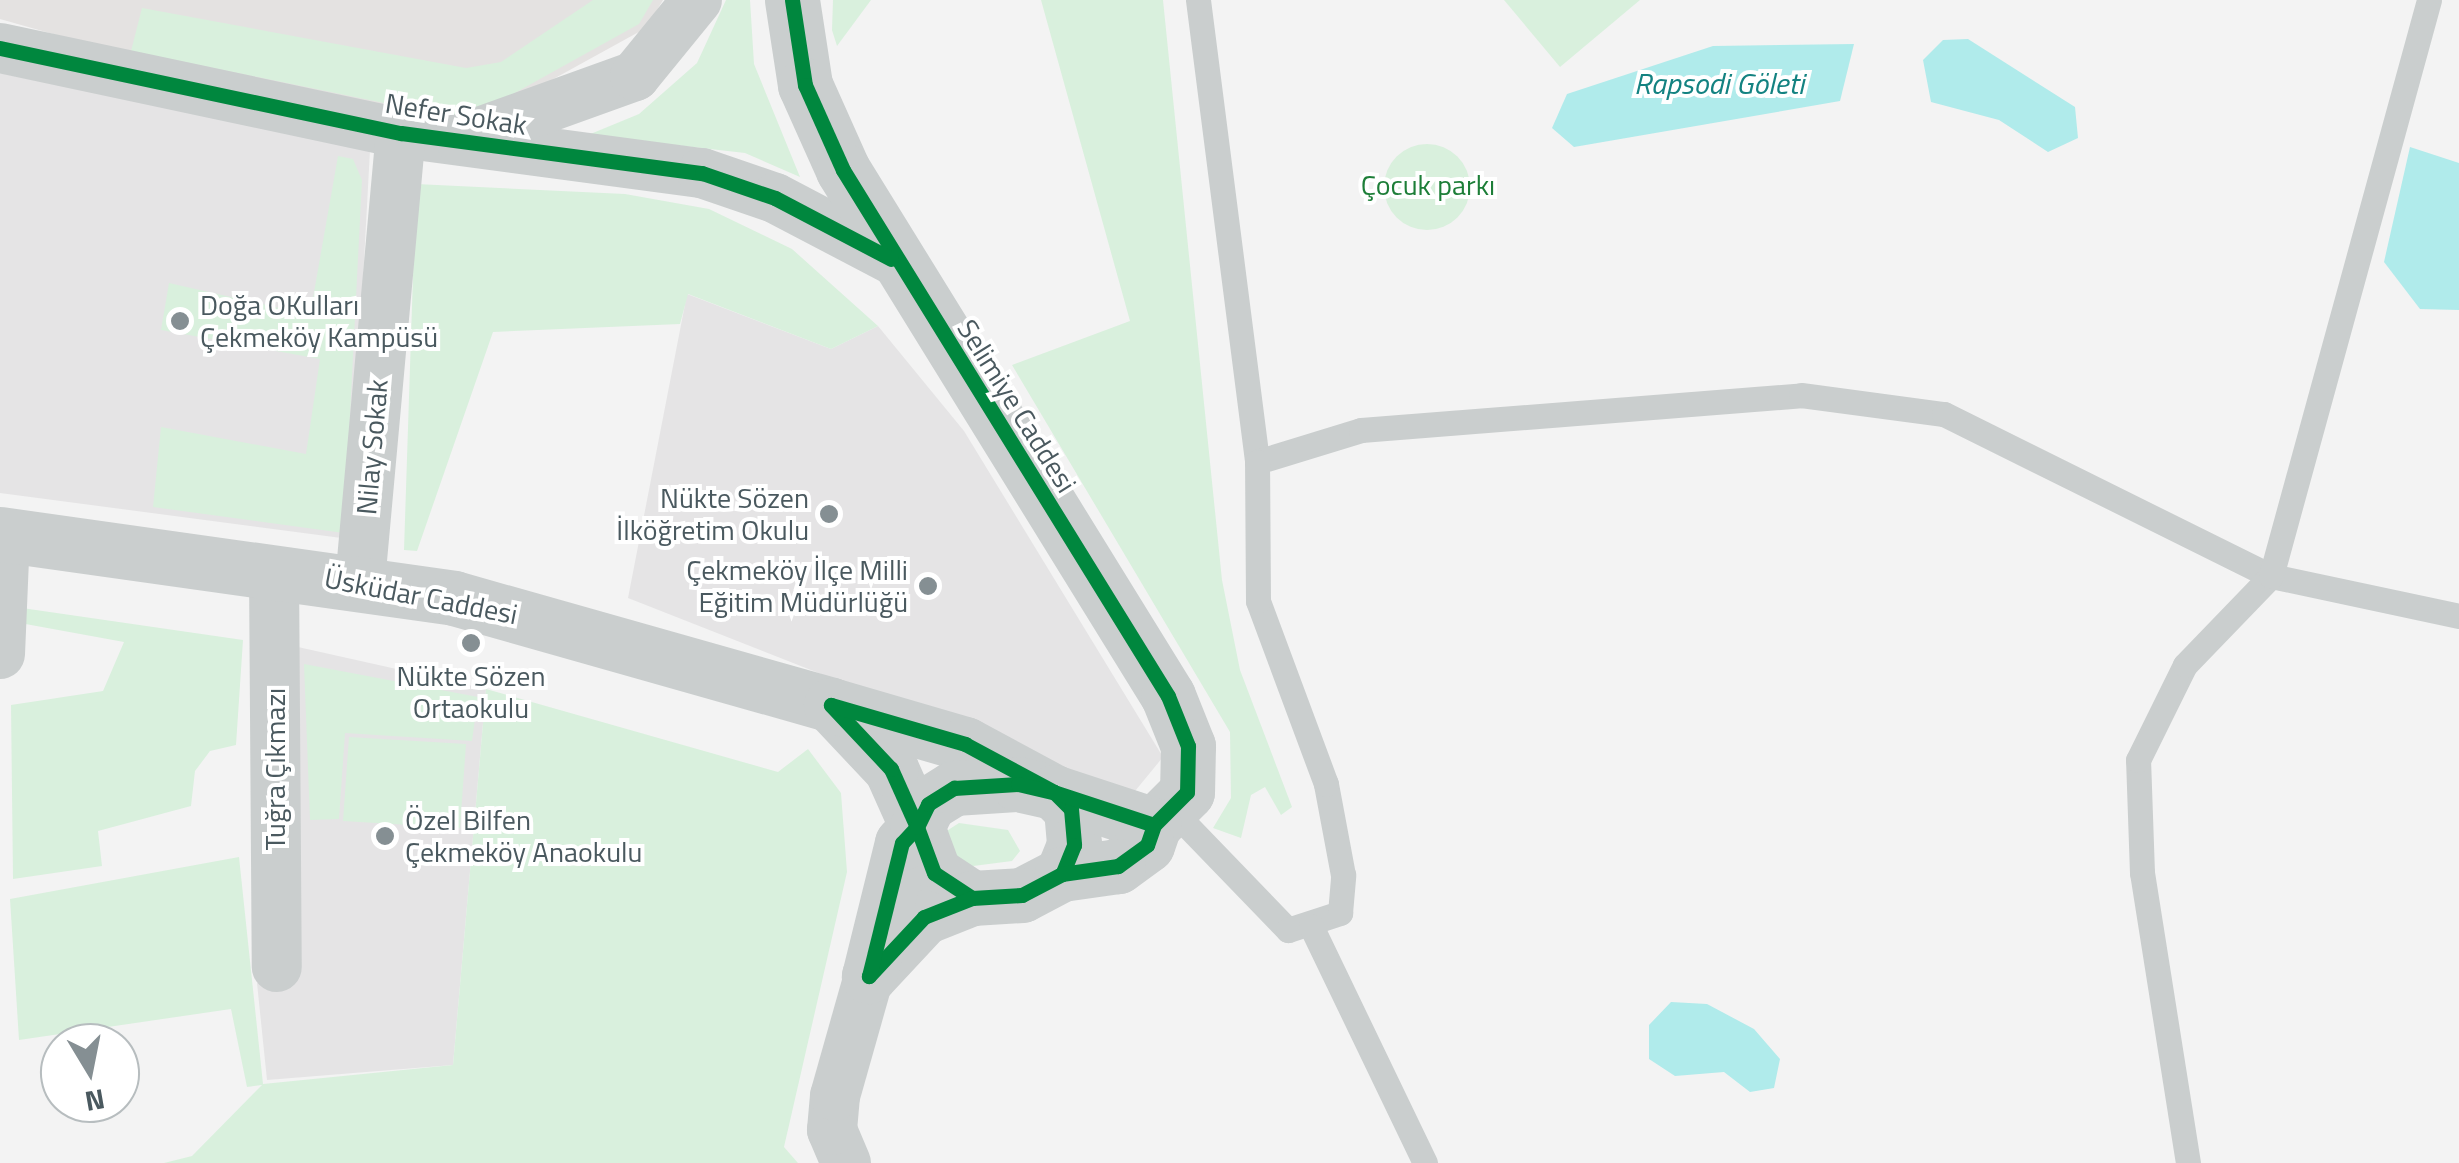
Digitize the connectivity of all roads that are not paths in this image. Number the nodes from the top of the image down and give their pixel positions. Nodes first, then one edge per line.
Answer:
1 (697, 0) edge
2 (792, 0) edge
3 (1198, 0) edge
4 (2429, 0) edge
5 (0, 48) edge
6 (401, 133) junction
7 (457, 140) junction
8 (891, 259) junction
9 (1257, 462) junction
10 (3, 535) edge
11 (274, 570) junction
12 (2271, 576) junction
13 (360, 582) junction
14 (2459, 616) edge
15 (0, 654) edge
16 (832, 705) junction
17 (1054, 792) junction
18 (1163, 818) junction
19 (917, 827) junction
20 (1062, 874) junction
21 (972, 898) junction
22 (1311, 926) junction
23 (276, 966) dead end
24 (869, 976) junction
25 (846, 1163) edge
26 (1424, 1163) edge
27 (2188, 1163) edge

1 - 7 street
2 - 8 street, Selimiye Caddesi
3 - 9 lane
4 - 12 lane
5 - 6 street, Nefer Sokak
6 - 7 street, Nefer Sokak
6 - 13 street, Nilay Sokak
7 - 8 street, Nefer Sokak
8 - 18 street, Selimiye Caddesi
9 - 12 lane
9 - 22 lane
10 - 11 street, Üsküdar Caddesi
10 - 15 street
11 - 13 street, Üsküdar Caddesi
11 - 23 street, Tuğra Çıkmazı
12 - 14 lane
12 - 27 lane
13 - 16 street, Üsküdar Caddesi
16 - 17 street, Üsküdar Caddesi
16 - 19 street
17 - 18 street
17 - 19 street
17 - 20 street
18 - 20 street
18 - 22 lane
19 - 21 street
19 - 24 street
20 - 21 street
21 - 24 street
22 - 26 lane
24 - 25 street

